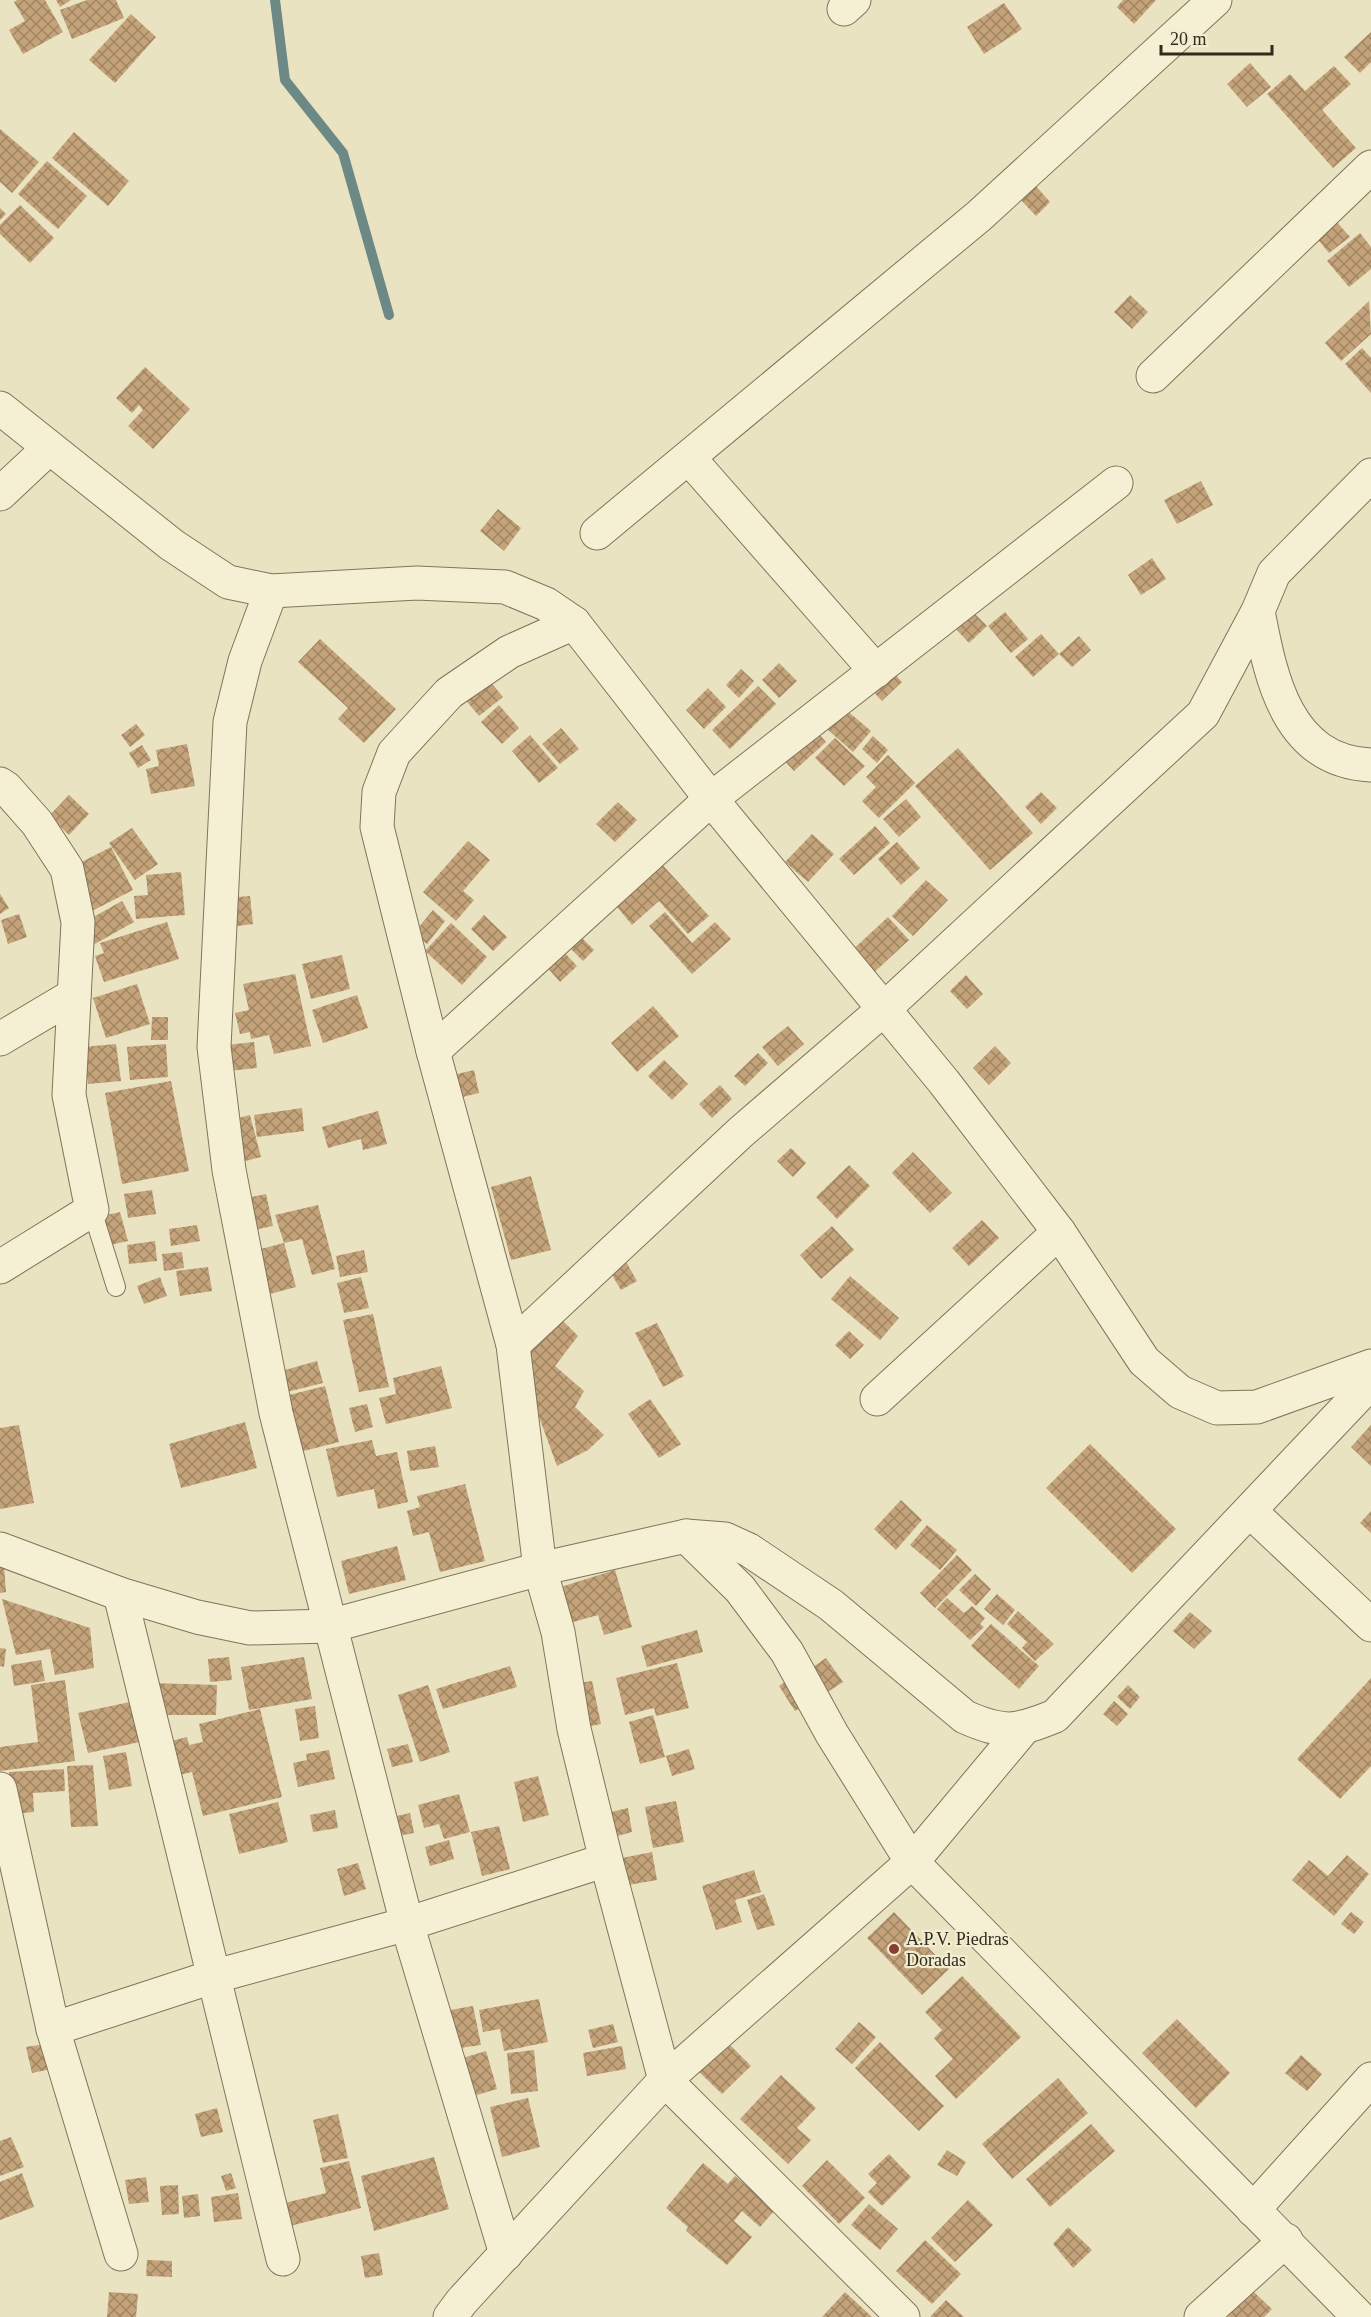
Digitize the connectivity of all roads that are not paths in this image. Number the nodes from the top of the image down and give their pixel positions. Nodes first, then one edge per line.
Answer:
1 (1215, 0) edge
2 (1371, 167) edge
3 (1153, 376) dead end
4 (0, 408) edge
5 (49, 448) junction
6 (690, 458) junction
7 (1371, 475) edge
8 (1116, 483) dead end
9 (0, 494) edge
10 (597, 533) dead end
11 (271, 591) junction
12 (1258, 611) junction
13 (574, 623) junction
14 (876, 671) junction
15 (1371, 765) edge
16 (0, 784) edge
17 (711, 799) junction
18 (74, 995) junction
19 (885, 1008) junction
20 (0, 1039) edge
21 (433, 1051) junction
22 (92, 1210) junction
23 (1059, 1232) junction
24 (0, 1267) edge
25 (116, 1287) dead end
26 (513, 1345) junction
27 (1371, 1366) edge
28 (1371, 1382) edge
29 (877, 1399) dead end
30 (1251, 1512) junction
31 (686, 1536) junction
32 (0, 1549) edge
33 (540, 1569) junction
34 (120, 1594) junction
35 (1371, 1625) edge
36 (330, 1626) junction
37 (1023, 1729) junction
38 (0, 1789) edge
39 (606, 1860) junction
40 (912, 1862) junction
41 (407, 1924) junction
42 (212, 1977) junction
43 (53, 2029) junction
44 (1371, 2079) edge
45 (665, 2080) junction
46 (1253, 2210) junction
47 (1286, 2240) junction
48 (121, 2254) dead end
49 (506, 2254) junction
50 (283, 2259) dead end
51 (463, 2312) edge
52 (903, 2317) edge
53 (1201, 2317) edge
54 (1359, 2317) edge

1 - 6 street
2 - 3 street
4 - 5 street
5 - 9 street
5 - 11 street
6 - 10 street
6 - 14 street
7 - 12 street
8 - 14 street
11 - 13 street
11 - 36 street
12 - 15 street
12 - 19 street
13 - 17 street
13 - 21 street
14 - 17 street
16 - 18 street
17 - 19 street
17 - 21 street
18 - 20 street
18 - 22 street
19 - 23 street
19 - 26 street
21 - 26 street
22 - 24 street
22 - 25 lane
23 - 27 street
23 - 29 street
26 - 33 street
28 - 30 street
30 - 35 street
30 - 37 street
31 - 33 street
31 - 37 street
31 - 40 street
32 - 34 street
33 - 36 street
33 - 39 street
34 - 36 street
34 - 42 street
36 - 41 street
37 - 40 street
38 - 43 street
39 - 41 street
39 - 45 street
40 - 45 street
40 - 46 street
41 - 42 street
41 - 49 street
42 - 43 street
42 - 50 street
43 - 48 street
44 - 46 street
45 - 49 street
45 - 52 street
46 - 47 street
47 - 53 street
47 - 54 street
49 - 51 street

